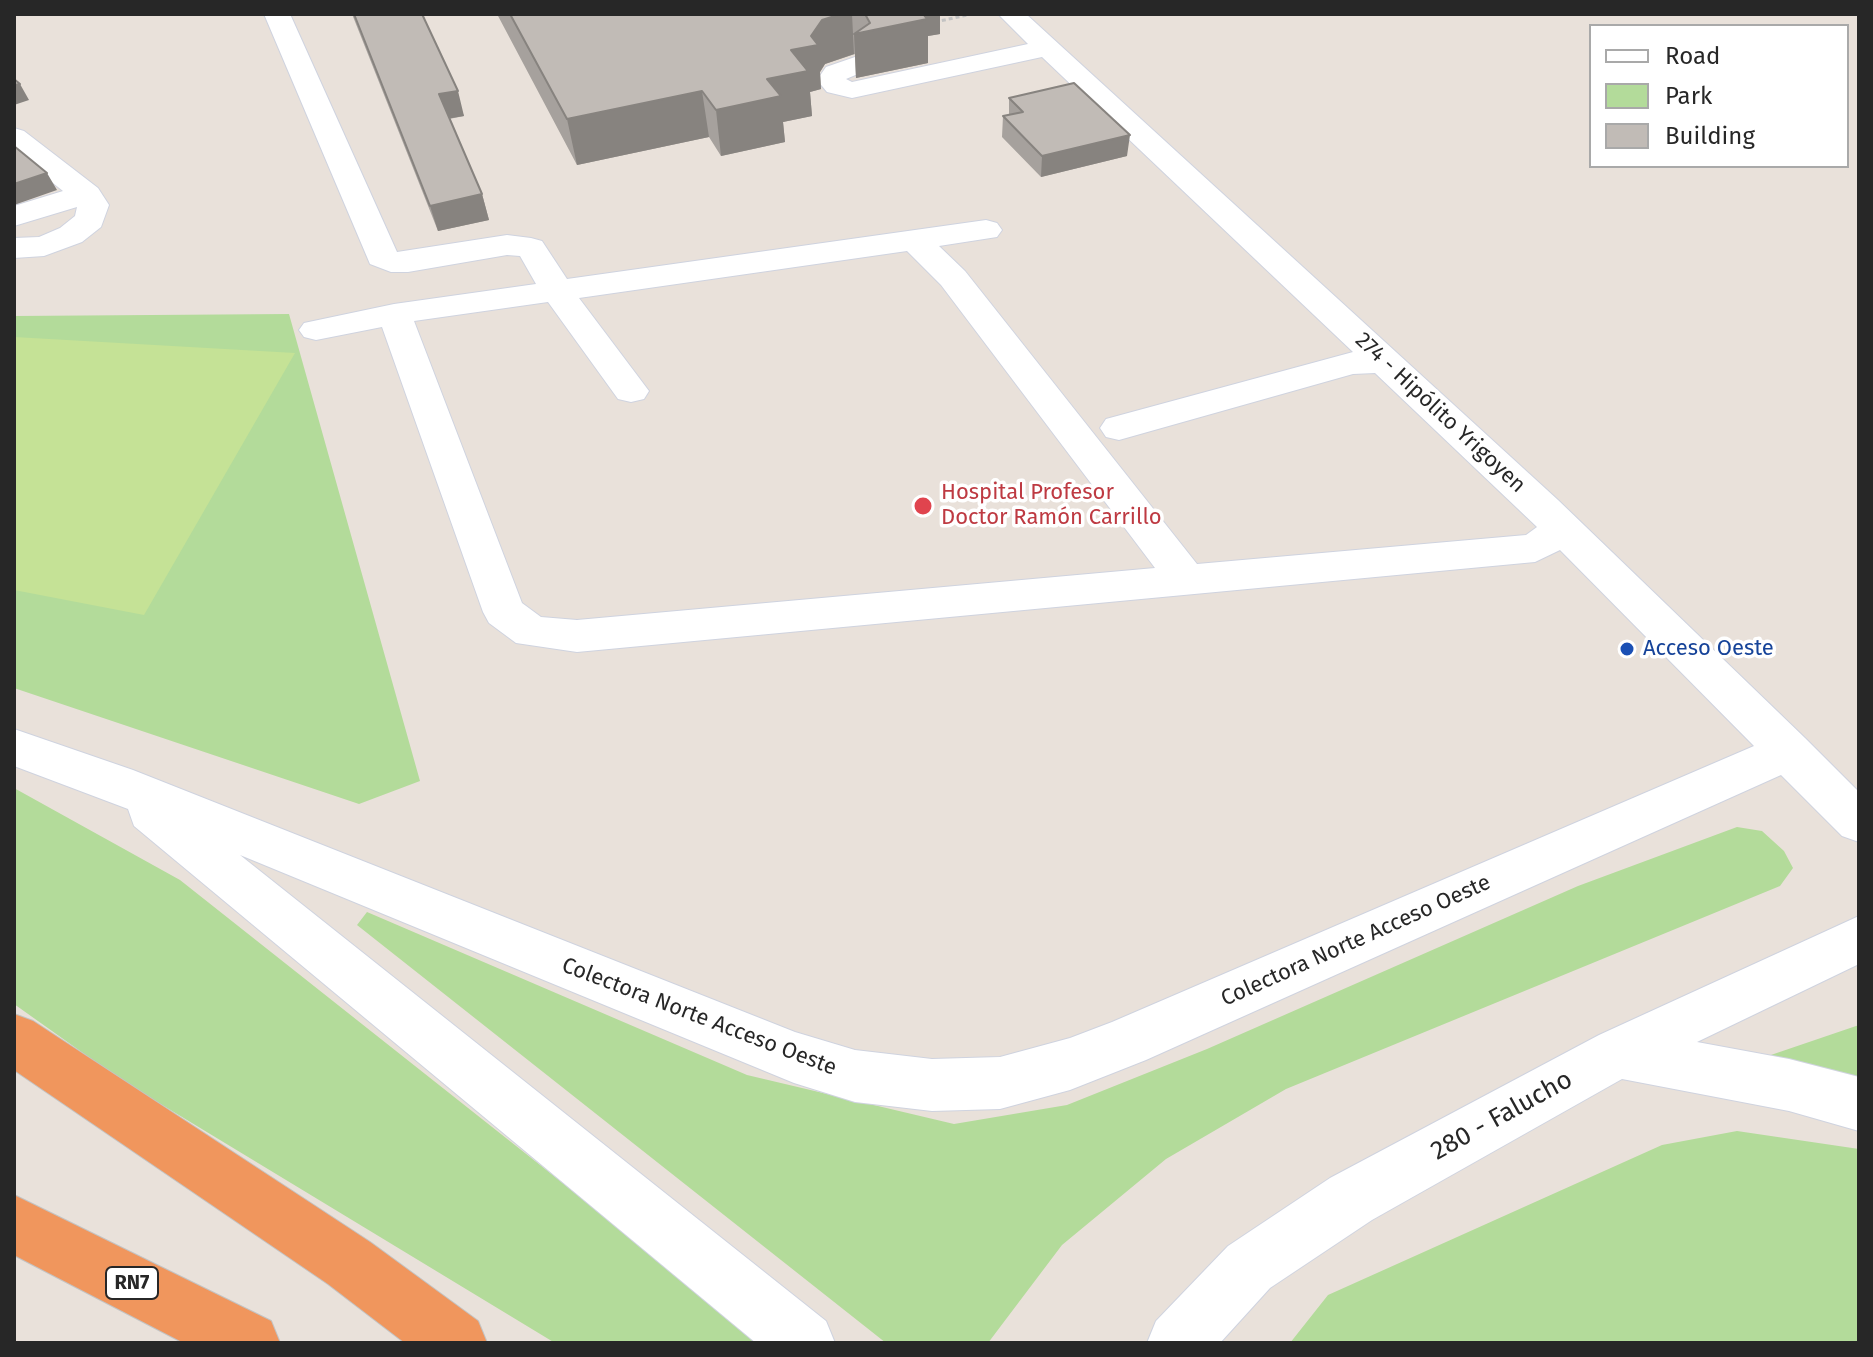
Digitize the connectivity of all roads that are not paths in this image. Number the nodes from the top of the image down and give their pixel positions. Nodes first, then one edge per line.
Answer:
1 (277, 14) edge
2 (1030, 31) edge
3 (919, 52) dead end
4 (855, 65) dead end
5 (14, 137) edge
6 (87, 195) junction
7 (14, 217) edge
8 (986, 230) dead end
9 (916, 242) junction
10 (14, 248) edge
11 (557, 291) junction
12 (394, 314) junction
13 (316, 330) dead end
14 (1384, 362) junction
15 (631, 391) dead end
16 (1119, 428) dead end
17 (1563, 529) junction
18 (1188, 582) junction
19 (14, 747) edge
20 (1789, 751) junction
21 (116, 784) junction
22 (1859, 822) edge
23 (1859, 939) edge
24 (14, 1039) edge
25 (1618, 1053) junction
26 (1859, 1104) edge
27 (14, 1224) edge
28 (1180, 1340) edge
29 (249, 1343) edge
30 (456, 1343) edge
31 (804, 1343) edge

1 - 11 street
2 - 3 street
2 - 4 street
2 - 14 street, 274 - Hipólito Yrigoyen
5 - 6 street
6 - 7 street
6 - 10 street
8 - 9 street
9 - 11 street
9 - 18 street
11 - 12 street
11 - 15 street
12 - 13 street
12 - 18 street
14 - 16 street
14 - 17 street, 274 - Hipólito Yrigoyen
17 - 18 street
17 - 20 street, 274 - Hipólito Yrigoyen
19 - 21 street, Colectora Norte Acceso Oeste
20 - 21 street, Colectora Norte Acceso Oeste
20 - 22 street, 274 - Hipólito Yrigoyen
21 - 31 street
23 - 25 street, 280 - Falucho
24 - 30 highway
25 - 26 street
25 - 28 street, 280 - Falucho
27 - 29 highway, RN7

